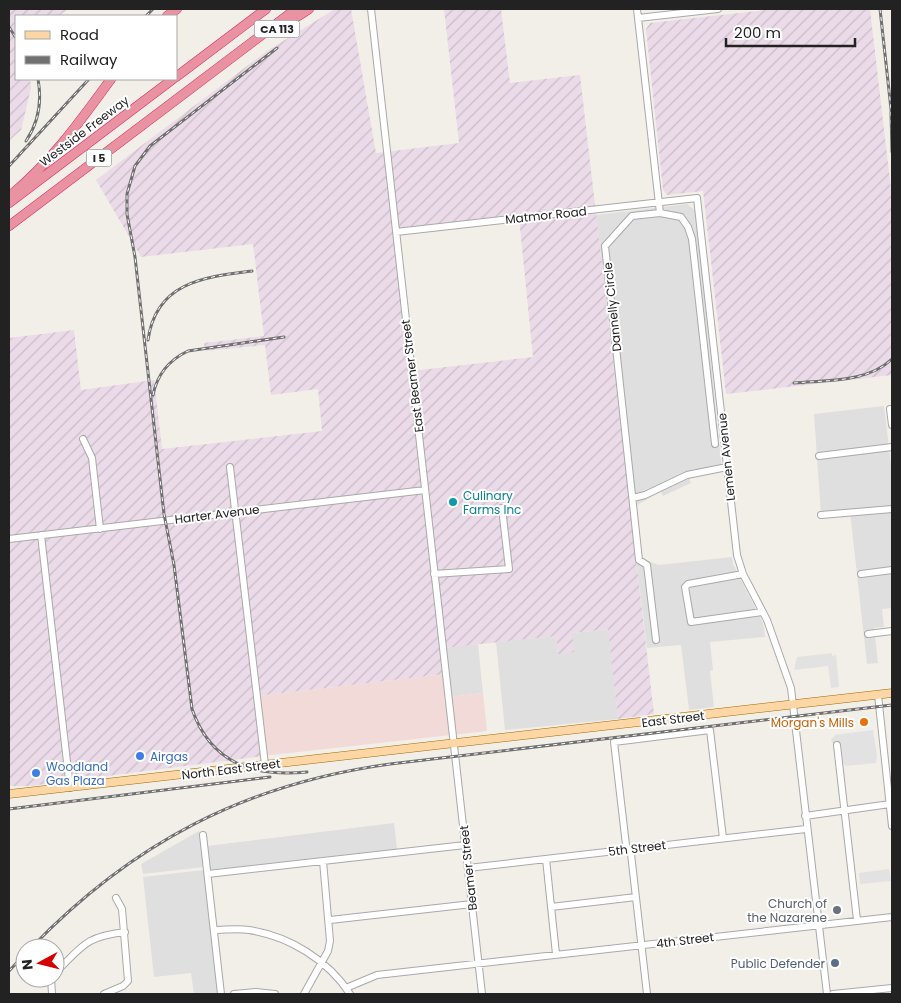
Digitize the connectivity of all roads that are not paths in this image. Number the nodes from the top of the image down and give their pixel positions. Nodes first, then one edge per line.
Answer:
1 (266, 9) edge
2 (296, 9) edge
3 (309, 9) edge
4 (371, 9) edge
5 (637, 9) edge
6 (718, 9) edge
7 (638, 18) junction
8 (245, 48) junction
9 (178, 76) edge
10 (110, 80) edge
11 (172, 80) edge
12 (9, 196) edge
13 (697, 198) joint
14 (659, 202) junction
15 (9, 203) edge
16 (660, 213) junction
17 (9, 226) edge
18 (396, 232) junction
19 (710, 312) junction
20 (701, 314) junction
21 (891, 409) edge
22 (892, 425) edge
23 (723, 428) junction
24 (714, 430) junction
25 (83, 439) dead end
26 (715, 444) dead end
27 (892, 448) edge
28 (819, 456) dead end
29 (230, 467) dead end
30 (727, 467) junction
31 (425, 490) junction
32 (633, 498) junction
33 (502, 508) dead end
34 (892, 508) edge
35 (235, 512) junction
36 (821, 514) dead end
37 (100, 529) junction
38 (41, 535) junction
39 (9, 539) edge
40 (892, 570) edge
41 (434, 574) junction
42 (743, 574) junction
43 (861, 574) dead end
44 (762, 612) junction
45 (892, 631) edge
46 (868, 634) dead end
47 (656, 640) dead end
48 (892, 693) edge
49 (878, 695) junction
50 (794, 705) junction
51 (453, 743) junction
52 (837, 745) dead end
53 (265, 765) junction
54 (889, 765) edge
55 (70, 788) junction
56 (9, 794) edge
57 (890, 804) junction
58 (845, 810) junction
59 (805, 816) junction
60 (892, 826) edge
61 (806, 829) junction
62 (203, 834) dead end
63 (724, 838) junction
64 (465, 844) junction
65 (628, 850) junction
66 (546, 859) junction
67 (323, 861) junction
68 (468, 868) junction
69 (208, 874) junction
70 (636, 897) junction
71 (116, 898) dead end
72 (472, 904) junction
73 (551, 906) junction
74 (892, 916) edge
75 (330, 920) junction
76 (858, 920) junction
77 (818, 925) junction
78 (214, 930) junction
79 (125, 932) junction
80 (642, 945) junction
81 (556, 954) junction
82 (322, 962) junction
83 (65, 963) edge
84 (478, 963) junction
85 (892, 988) edge
86 (348, 991) edge
87 (104, 994) edge
88 (221, 994) edge
89 (234, 994) edge
90 (276, 994) edge
91 (304, 994) edge
92 (482, 994) edge
93 (647, 994) edge
94 (827, 994) edge
95 (833, 994) edge

1 - 9 highway, Westside Freeway / I 5
2 - 8 highway, I 5
3 - 8 highway, CA 113
4 - 18 street, East Beamer Street
5 - 7 street
6 - 7 street
7 - 14 street
8 - 17 highway, I 5
10 - 12 highway
11 - 15 highway, Westside Freeway / I 5
13 - 14 street, Matmor Road
13 - 19 street, Lemen Avenue
14 - 16 street
14 - 18 street, Matmor Road
16 - 20 street, Dannelly Circle
16 - 32 street, Dannelly Circle
18 - 31 street, East Beamer Street
19 - 20 street
19 - 23 street, Lemen Avenue
20 - 24 street, Dannelly Circle
21 - 22 street
23 - 24 street
23 - 30 street, Lemen Avenue
24 - 26 street, Dannelly Circle
25 - 37 street
27 - 28 street
29 - 35 street
30 - 32 street
30 - 42 street, Lemen Avenue
31 - 35 street, Harter Avenue
31 - 41 street, East Beamer Street
32 - 47 street, Dannelly Circle
33 - 41 street
34 - 36 street
35 - 37 street, Harter Avenue
35 - 53 street
37 - 38 street, Harter Avenue
38 - 39 street, Harter Avenue
38 - 55 street
40 - 43 street
41 - 51 street, East Beamer Street
42 - 44 street, Lemen Avenue
42 - 44 street
44 - 50 street, Lemen Avenue
45 - 46 street
48 - 49 main road, East Street
49 - 50 main road, East Street
49 - 54 street
50 - 51 main road, East Street
50 - 59 street, Lemen Avenue
51 - 53 main road, North East Street
51 - 64 street, Beamer Street
52 - 58 street
53 - 55 main road, North East Street
54 - 57 street
55 - 56 main road, North East Street
57 - 58 street
57 - 60 street
58 - 59 street
58 - 76 street
59 - 61 street, Lemen Avenue
61 - 63 street, 5th Street
61 - 77 street, Lemen Avenue
62 - 69 street
63 - 65 street, 5th Street
63 - 65 street
64 - 67 street
64 - 68 street, Beamer Street
65 - 66 street, 5th Street
65 - 70 street
66 - 68 street, 5th Street
66 - 73 street
67 - 69 street
67 - 75 street
68 - 72 street, Beamer Street
69 - 78 street
70 - 73 street
70 - 80 street
71 - 79 street
72 - 75 street
72 - 84 street, Beamer Street
73 - 81 street
74 - 76 street, 4th Street
75 - 82 street
76 - 77 street, 4th Street
77 - 80 street, 4th Street
77 - 94 street, Lemen Avenue
78 - 82 street
78 - 88 street
79 - 83 street
79 - 87 street
80 - 81 street, 4th Street
80 - 93 street
81 - 84 street, 4th Street
82 - 86 street
82 - 91 street
84 - 86 street, 4th Street
84 - 92 street, Beamer Street
85 - 95 street
89 - 90 street

